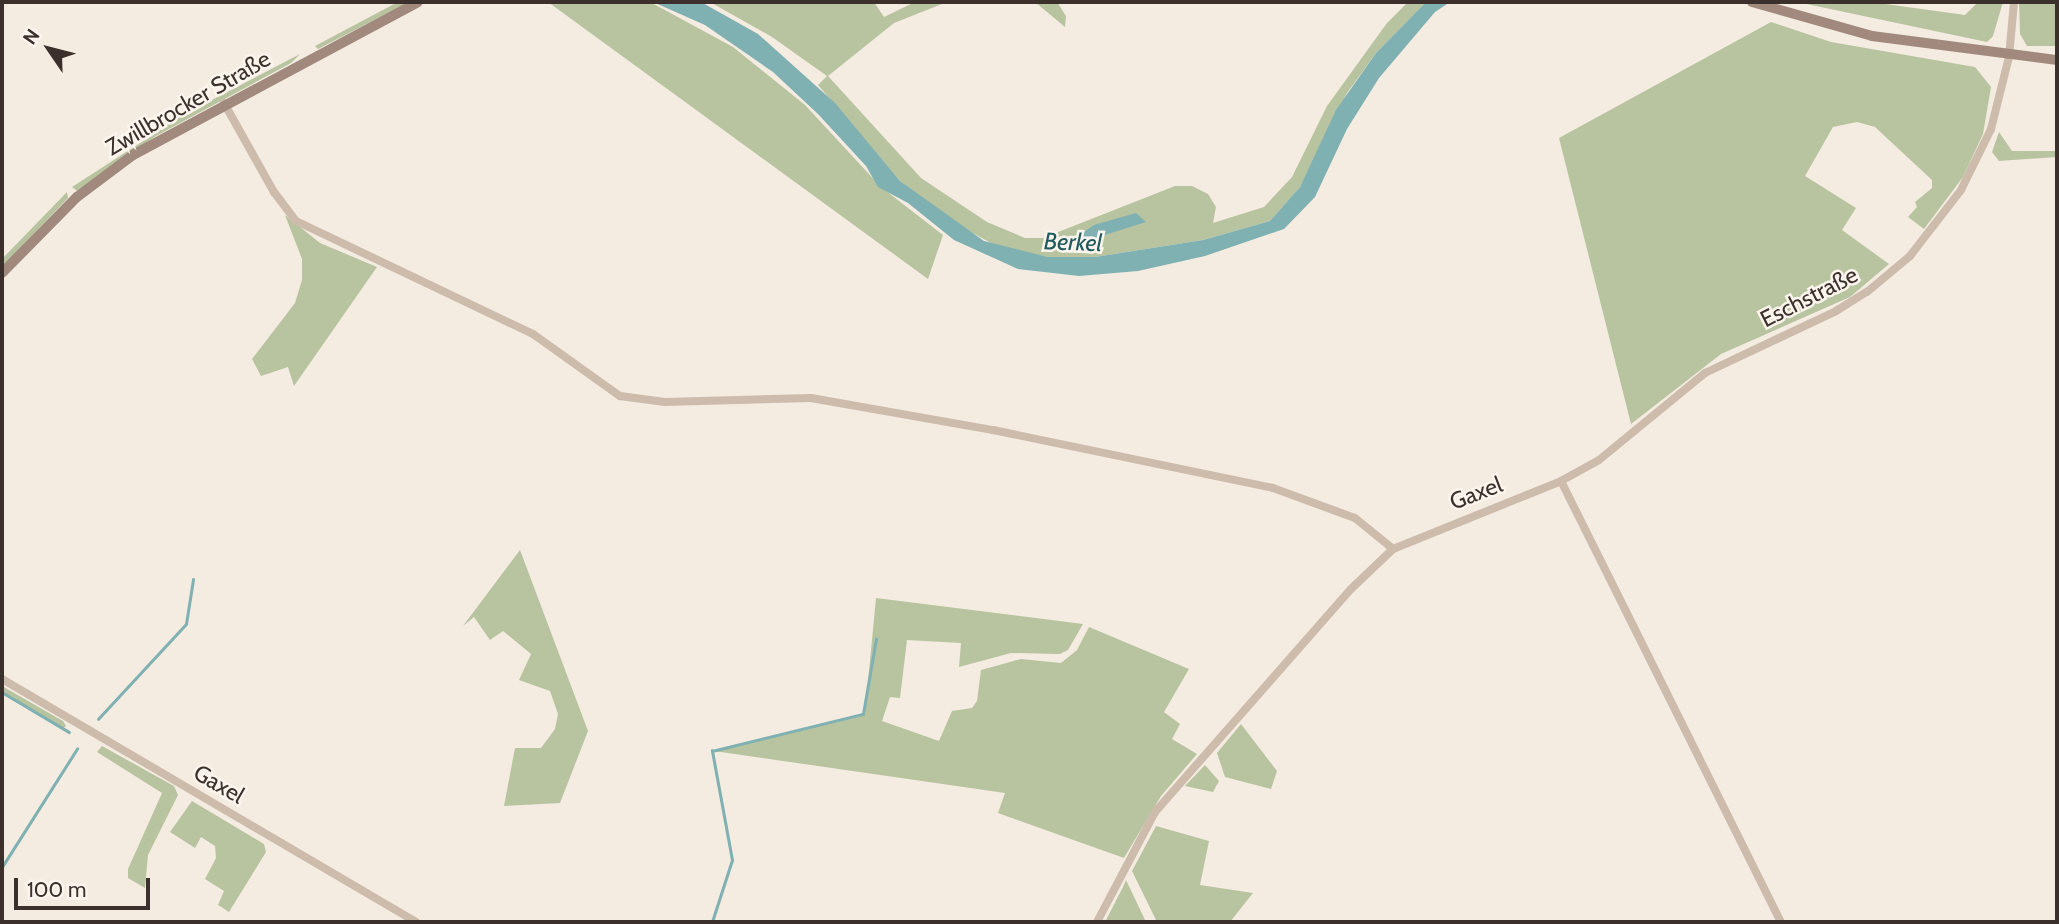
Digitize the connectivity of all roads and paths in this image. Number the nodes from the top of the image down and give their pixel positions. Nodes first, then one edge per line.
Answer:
1 (418, 2) edge
2 (1752, 2) edge
3 (2014, 2) edge
4 (2009, 57) junction
5 (2057, 60) edge
6 (224, 103) junction
7 (2, 273) edge
8 (1561, 481) junction
9 (1393, 549) junction
10 (2, 679) edge
11 (416, 922) edge
12 (1097, 922) edge
13 (1781, 922) edge

1 - 6 main road, Zwillbrocker Straße
2 - 4 main road
3 - 4 street, Eschstraße
4 - 5 main road
4 - 8 street, Eschstraße
6 - 7 main road, Zwillbrocker Straße
6 - 9 street
8 - 9 street, Gaxel
8 - 13 street
9 - 12 street, Gaxel
10 - 11 street, Gaxel

